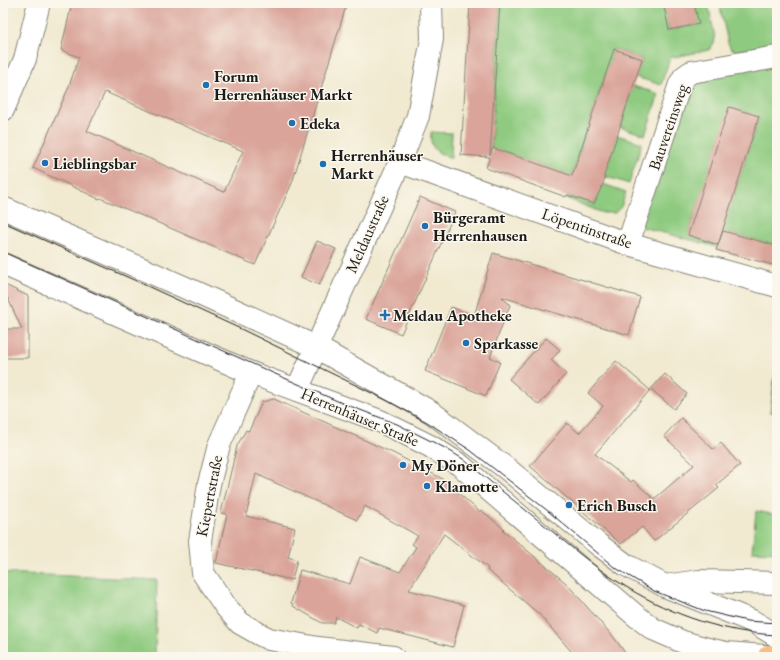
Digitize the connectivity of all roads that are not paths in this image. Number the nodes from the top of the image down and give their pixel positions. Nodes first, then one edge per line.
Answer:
1 (39, 3) edge
2 (431, 3) edge
3 (777, 57) edge
4 (3, 110) edge
5 (400, 162) junction
6 (3, 208) edge
7 (628, 244) junction
8 (3, 264) edge
9 (777, 286) edge
10 (316, 347) junction
11 (251, 374) junction
12 (297, 390) junction
13 (777, 583) edge
14 (665, 586) junction
15 (774, 645) edge
16 (393, 657) edge

1 - 4 street
2 - 5 street, Meldaustraße
3 - 7 street, Bauvereinsweg
5 - 7 street, Löpentinstraße
5 - 10 street, Meldaustraße
6 - 10 street, Herrenhäuser Straße
7 - 9 street, Löpentinstraße
8 - 11 street, Herrenhäuser Straße
10 - 12 street, Meldaustraße
10 - 14 street, Herrenhäuser Straße
11 - 12 street, Herrenhäuser Straße
11 - 16 street, Kiepertstraße
12 - 15 street, Herrenhäuser Straße
13 - 14 street
14 - 15 street, Herrenhäuser Straße

